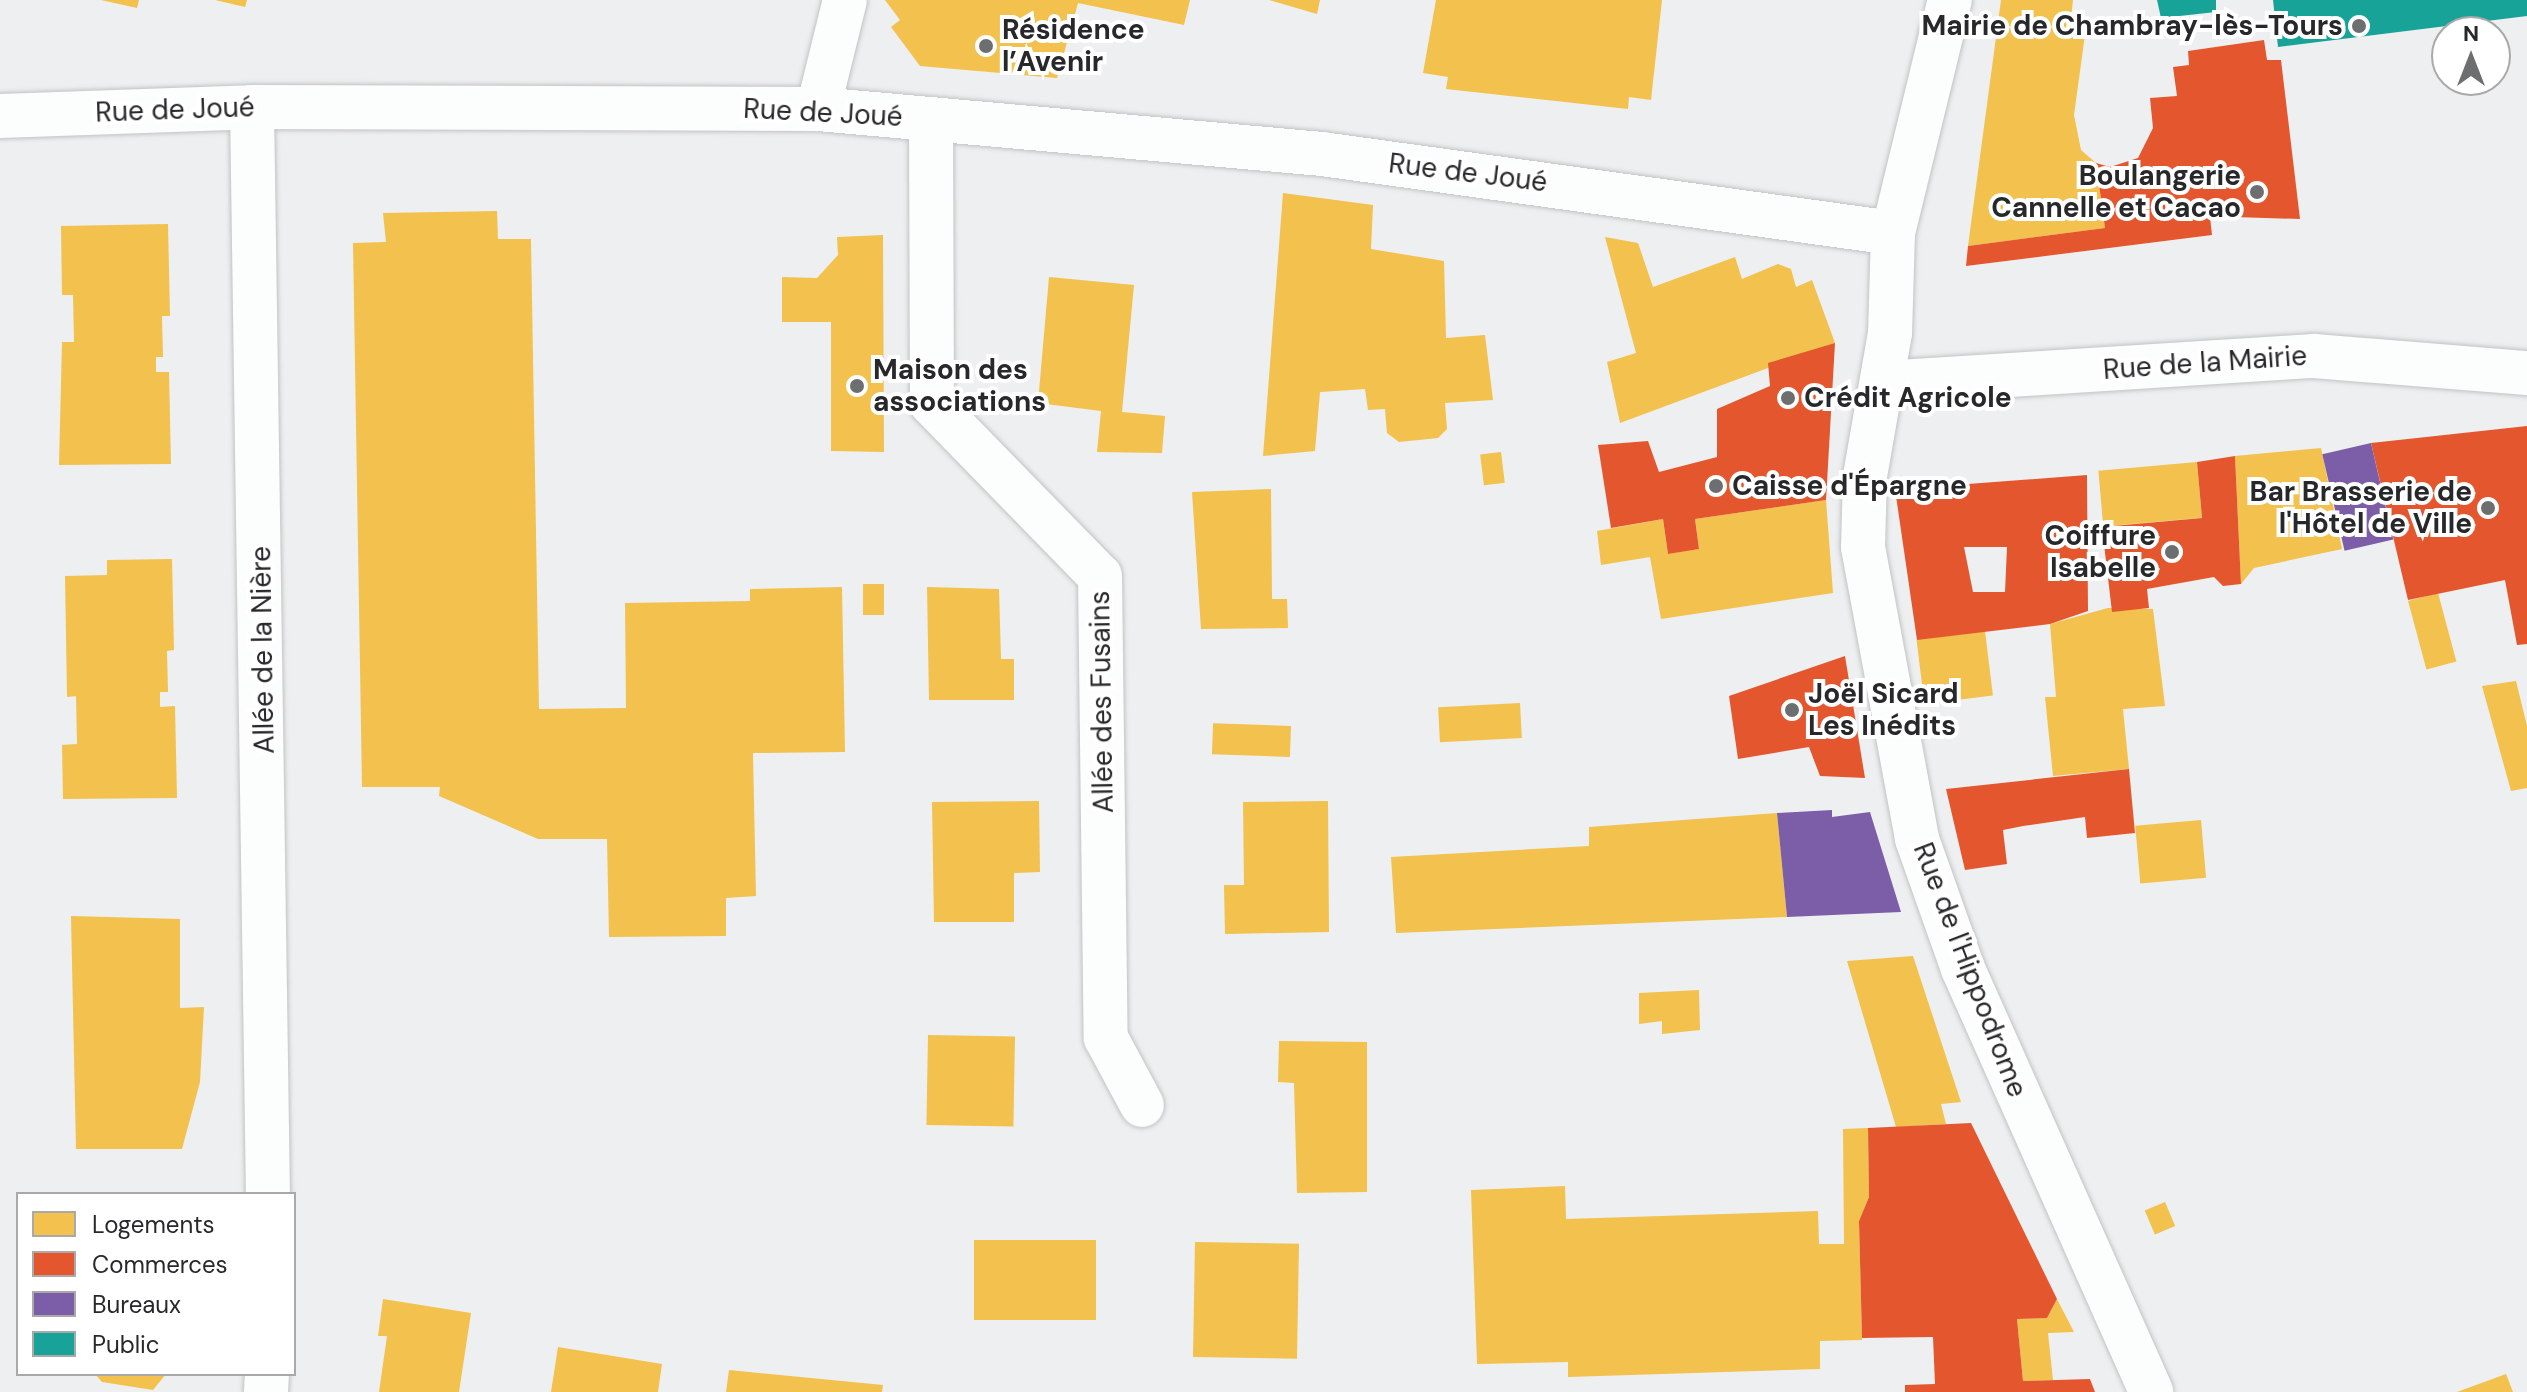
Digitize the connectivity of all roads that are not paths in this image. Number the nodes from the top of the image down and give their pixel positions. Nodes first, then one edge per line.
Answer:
1 (845, 0) edge
2 (1950, 0) edge
3 (252, 107) junction
4 (818, 109) junction
5 (0, 116) edge
6 (931, 119) junction
7 (1893, 233) junction
8 (2527, 373) edge
9 (1883, 383) junction
10 (1142, 1105) dead end
11 (268, 1192) edge
12 (2151, 1392) edge

1 - 4 street
2 - 7 street, Rue de l'Hippodrome
3 - 4 street, Rue de Joué
3 - 5 street, Rue de Joué
3 - 11 street, Allée de la Nière
4 - 6 street, Rue de Joué
6 - 7 street, Rue de Joué
6 - 10 street, Allée des Fusains
7 - 9 street, Rue de l'Hippodrome
8 - 9 street, Rue de la Mairie
9 - 12 street, Rue de l'Hippodrome

